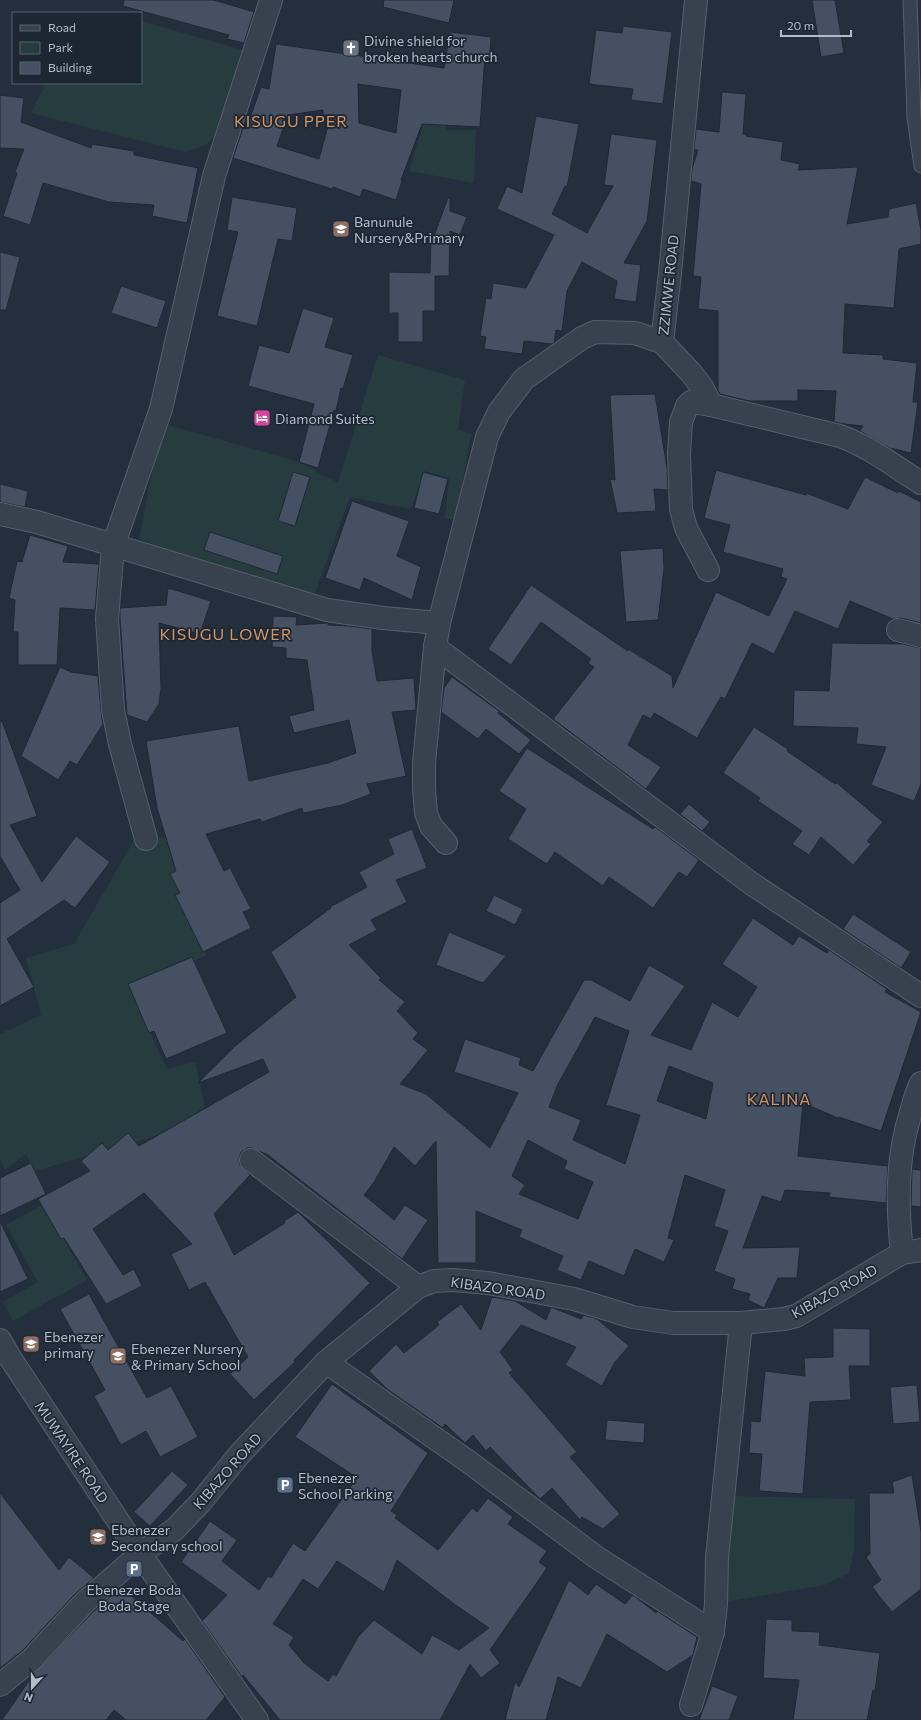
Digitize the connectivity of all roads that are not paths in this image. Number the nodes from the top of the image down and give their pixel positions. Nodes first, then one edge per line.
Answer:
1 (271, 0) edge
2 (696, 0) edge
3 (910, 0) edge
4 (921, 166) edge
5 (662, 342) junction
6 (711, 405) junction
7 (921, 483) edge
8 (0, 514) edge
9 (113, 546) junction
10 (708, 570) dead end
11 (439, 623) junction
12 (898, 630) dead end
13 (921, 636) edge
14 (435, 647) junction
15 (146, 839) dead end
16 (446, 843) dead end
17 (921, 996) edge
18 (921, 1083) edge
19 (251, 1160) dead end
20 (912, 1252) edge
21 (418, 1287) junction
22 (740, 1323) junction
23 (3, 1353) edge
24 (326, 1362) junction
25 (140, 1554) junction
26 (713, 1632) junction
27 (0, 1685) edge
28 (691, 1705) dead end
29 (257, 1720) edge

1 - 9 street
2 - 5 street, ZZIMWE ROAD
3 - 4 lane
5 - 6 street, ZZIMWE ROAD
5 - 11 street
6 - 7 street
6 - 10 street
8 - 9 street
9 - 11 street
9 - 15 street
11 - 14 street
12 - 13 street
14 - 16 street
14 - 17 street
18 - 20 street
19 - 21 street
20 - 22 street, KIBAZO ROAD
21 - 22 street, KIBAZO ROAD
21 - 24 street, KIBAZO ROAD
22 - 26 street
23 - 25 street, MUWAYIRE ROAD
24 - 25 street, KIBAZO ROAD
24 - 26 street
25 - 27 street, KIBAZO ROAD
25 - 29 street, MUWAYIRE ROAD
26 - 28 street

